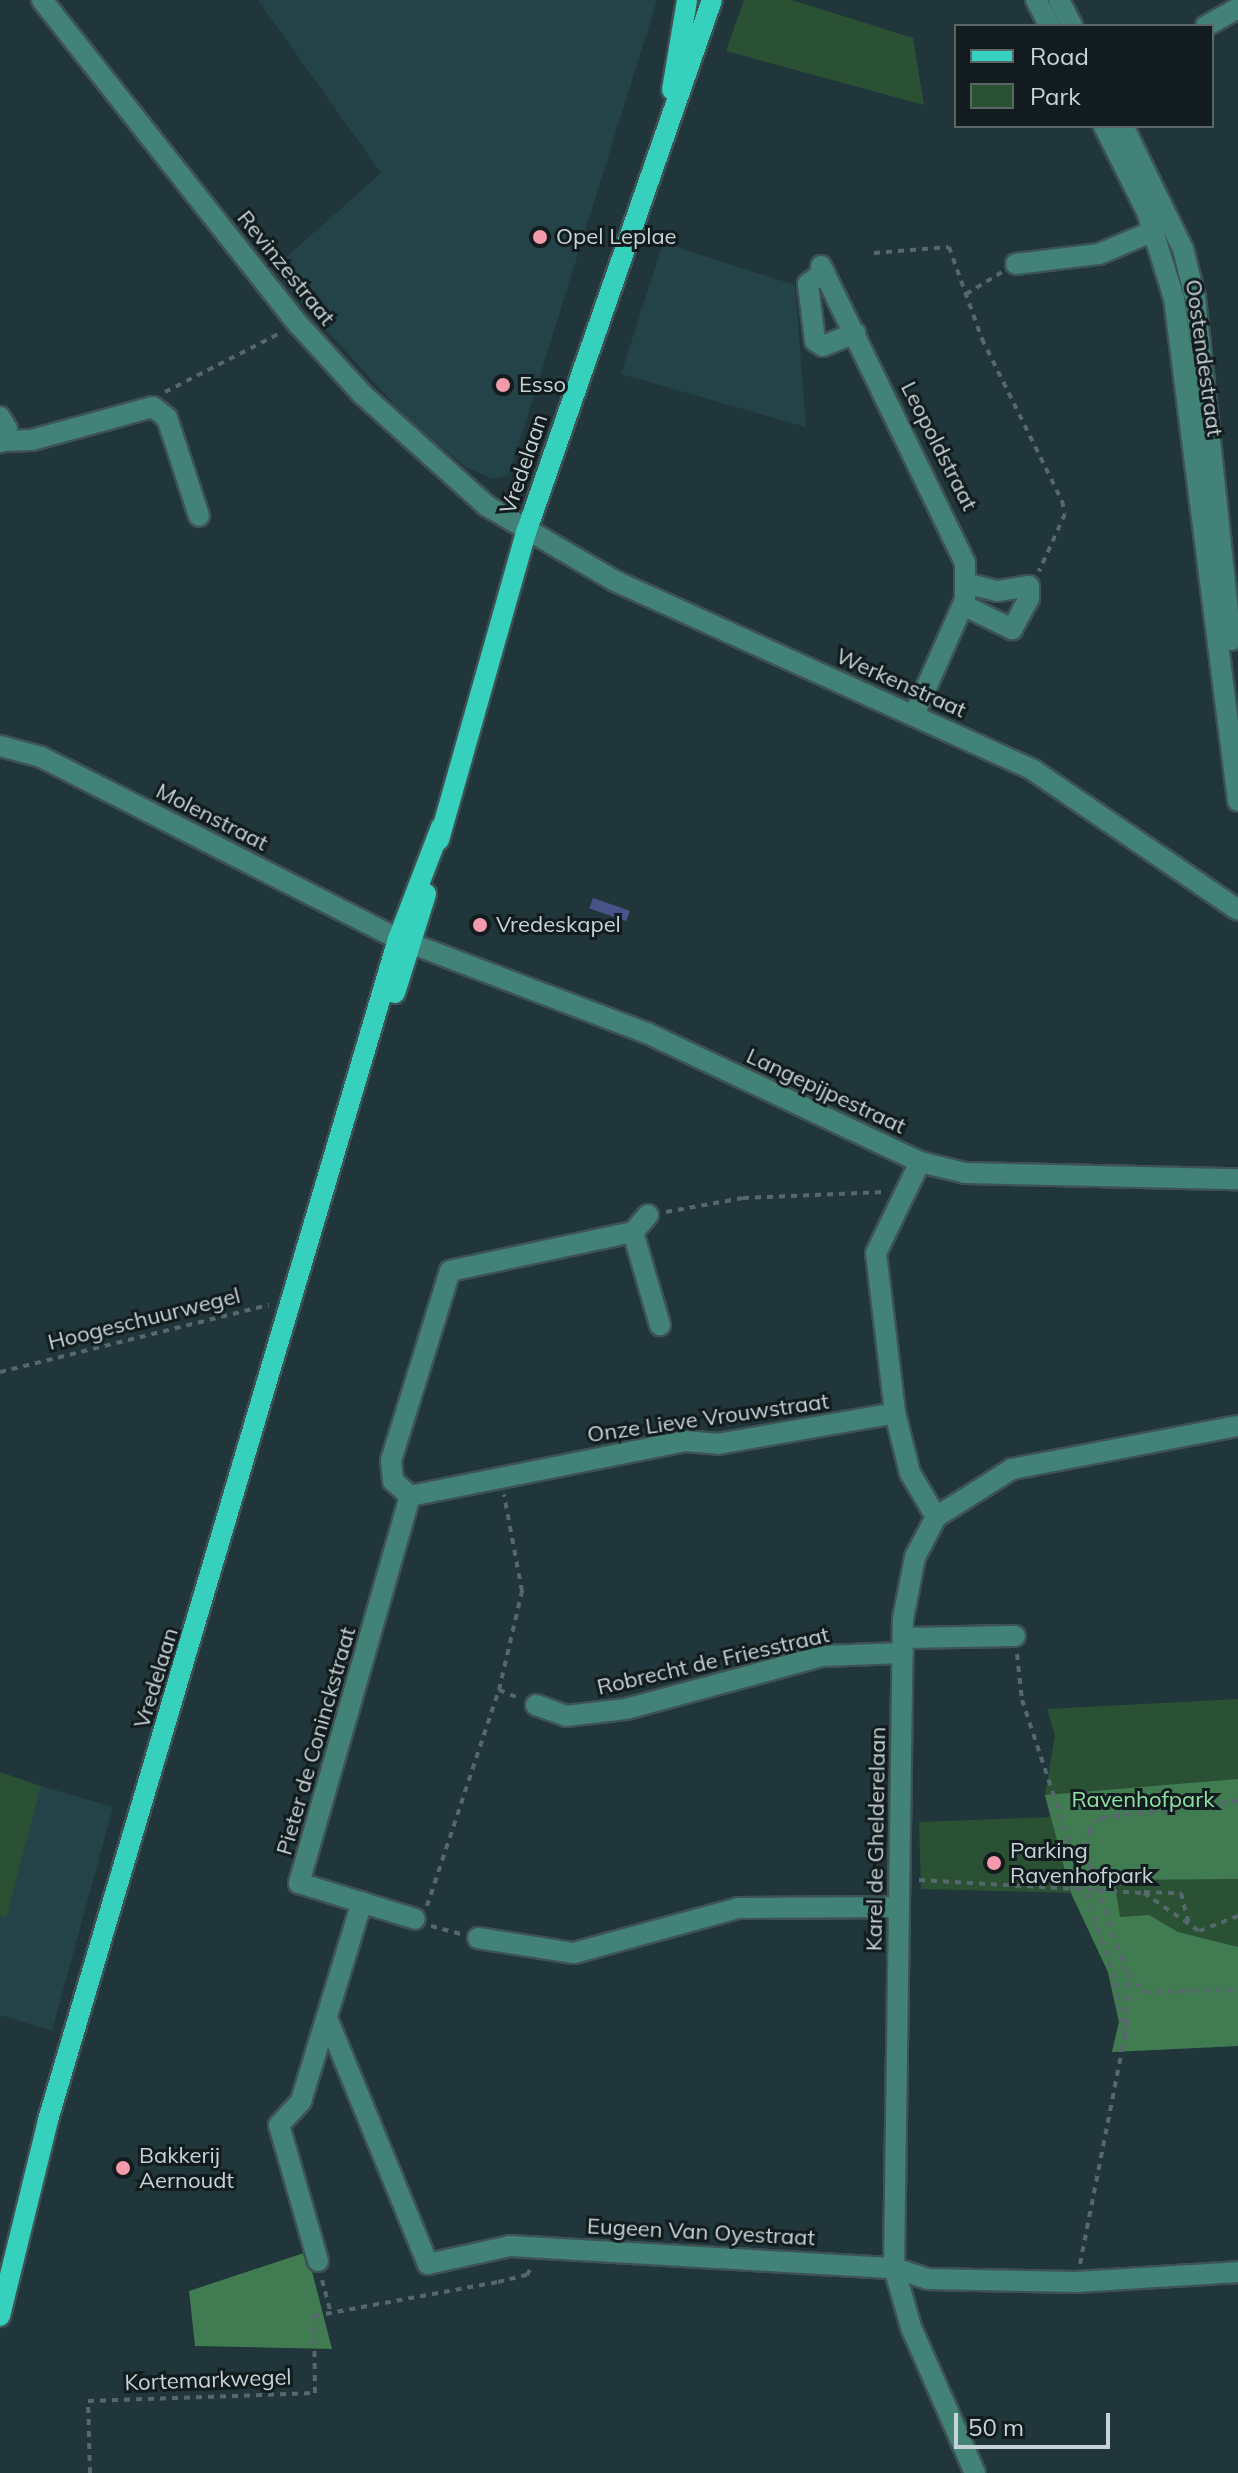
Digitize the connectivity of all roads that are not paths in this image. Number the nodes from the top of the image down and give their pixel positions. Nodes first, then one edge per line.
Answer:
1 (42, 0) edge
2 (687, 0) edge
3 (712, 0) edge
4 (1036, 0) edge
5 (1059, 0) edge
6 (1238, 8) edge
7 (1049, 24) edge
8 (1071, 24) edge
9 (1210, 24) edge
10 (666, 121) junction
11 (1105, 128) edge
12 (1124, 128) edge
13 (1154, 231) junction
14 (1016, 264) road end
15 (855, 333) junction
16 (0, 417) edge
17 (1, 442) edge
18 (199, 516) dead end
19 (527, 530) junction
20 (969, 584) junction
21 (963, 605) junction
22 (914, 715) junction
23 (1238, 732) edge
24 (0, 746) edge
25 (1238, 801) edge
26 (1238, 910) edge
27 (407, 942) junction
28 (920, 1162) junction
29 (1238, 1179) edge
30 (648, 1215) road end
31 (633, 1232) junction
32 (660, 1325) dead end
33 (895, 1413) junction
34 (1238, 1426) edge
35 (410, 1496) junction
36 (936, 1517) junction
37 (1015, 1636) road end
38 (903, 1646) junction
39 (536, 1705) dead end
40 (362, 1902) junction
41 (899, 1907) junction
42 (415, 1919) dead end
43 (478, 1938) road end
44 (327, 2018) junction
45 (318, 2261) road end
46 (894, 2268) junction
47 (1238, 2272) edge
48 (0, 2316) edge
49 (975, 2473) edge

1 - 19 street, Revinzestraat
2 - 10 main road, Vredelaan
3 - 10 main road, Vredelaan
4 - 7 street
5 - 8 street
6 - 9 street
10 - 19 main road, Vredelaan
11 - 13 street, Oostendestraat
12 - 23 street, Oostendestraat
13 - 14 street
13 - 25 street, Oostendestraat
15 - 15 street, Leopoldstraat
15 - 20 street, Leopoldstraat
16 - 17 street
17 - 18 street
19 - 22 street, Werkenstraat
19 - 27 main road, Vredelaan
20 - 21 street
20 - 21 street
21 - 22 street
22 - 26 street, Werkenstraat
24 - 27 street, Molenstraat
27 - 28 street, Langepijpestraat
27 - 48 main road, Vredelaan
28 - 29 street, Langepijpestraat
28 - 33 street
30 - 31 street
31 - 32 street
31 - 35 street
33 - 35 street, Onze Lieve Vrouwstraat
33 - 36 street
34 - 36 street
35 - 40 street, Pieter de Coninckstraat
36 - 38 street, Karel de Ghelderelaan
37 - 38 street, Robrecht de Friesstraat
38 - 39 street, Robrecht de Friesstraat
38 - 41 street, Karel de Ghelderelaan
40 - 42 street, Pieter de Coninckstraat
40 - 44 street
41 - 43 street
41 - 46 street, Karel de Ghelderelaan
44 - 45 street
44 - 46 street, Eugeen Van Oyestraat
46 - 47 street, Eugeen Van Oyestraat
46 - 49 street, Karel de Ghelderelaan

